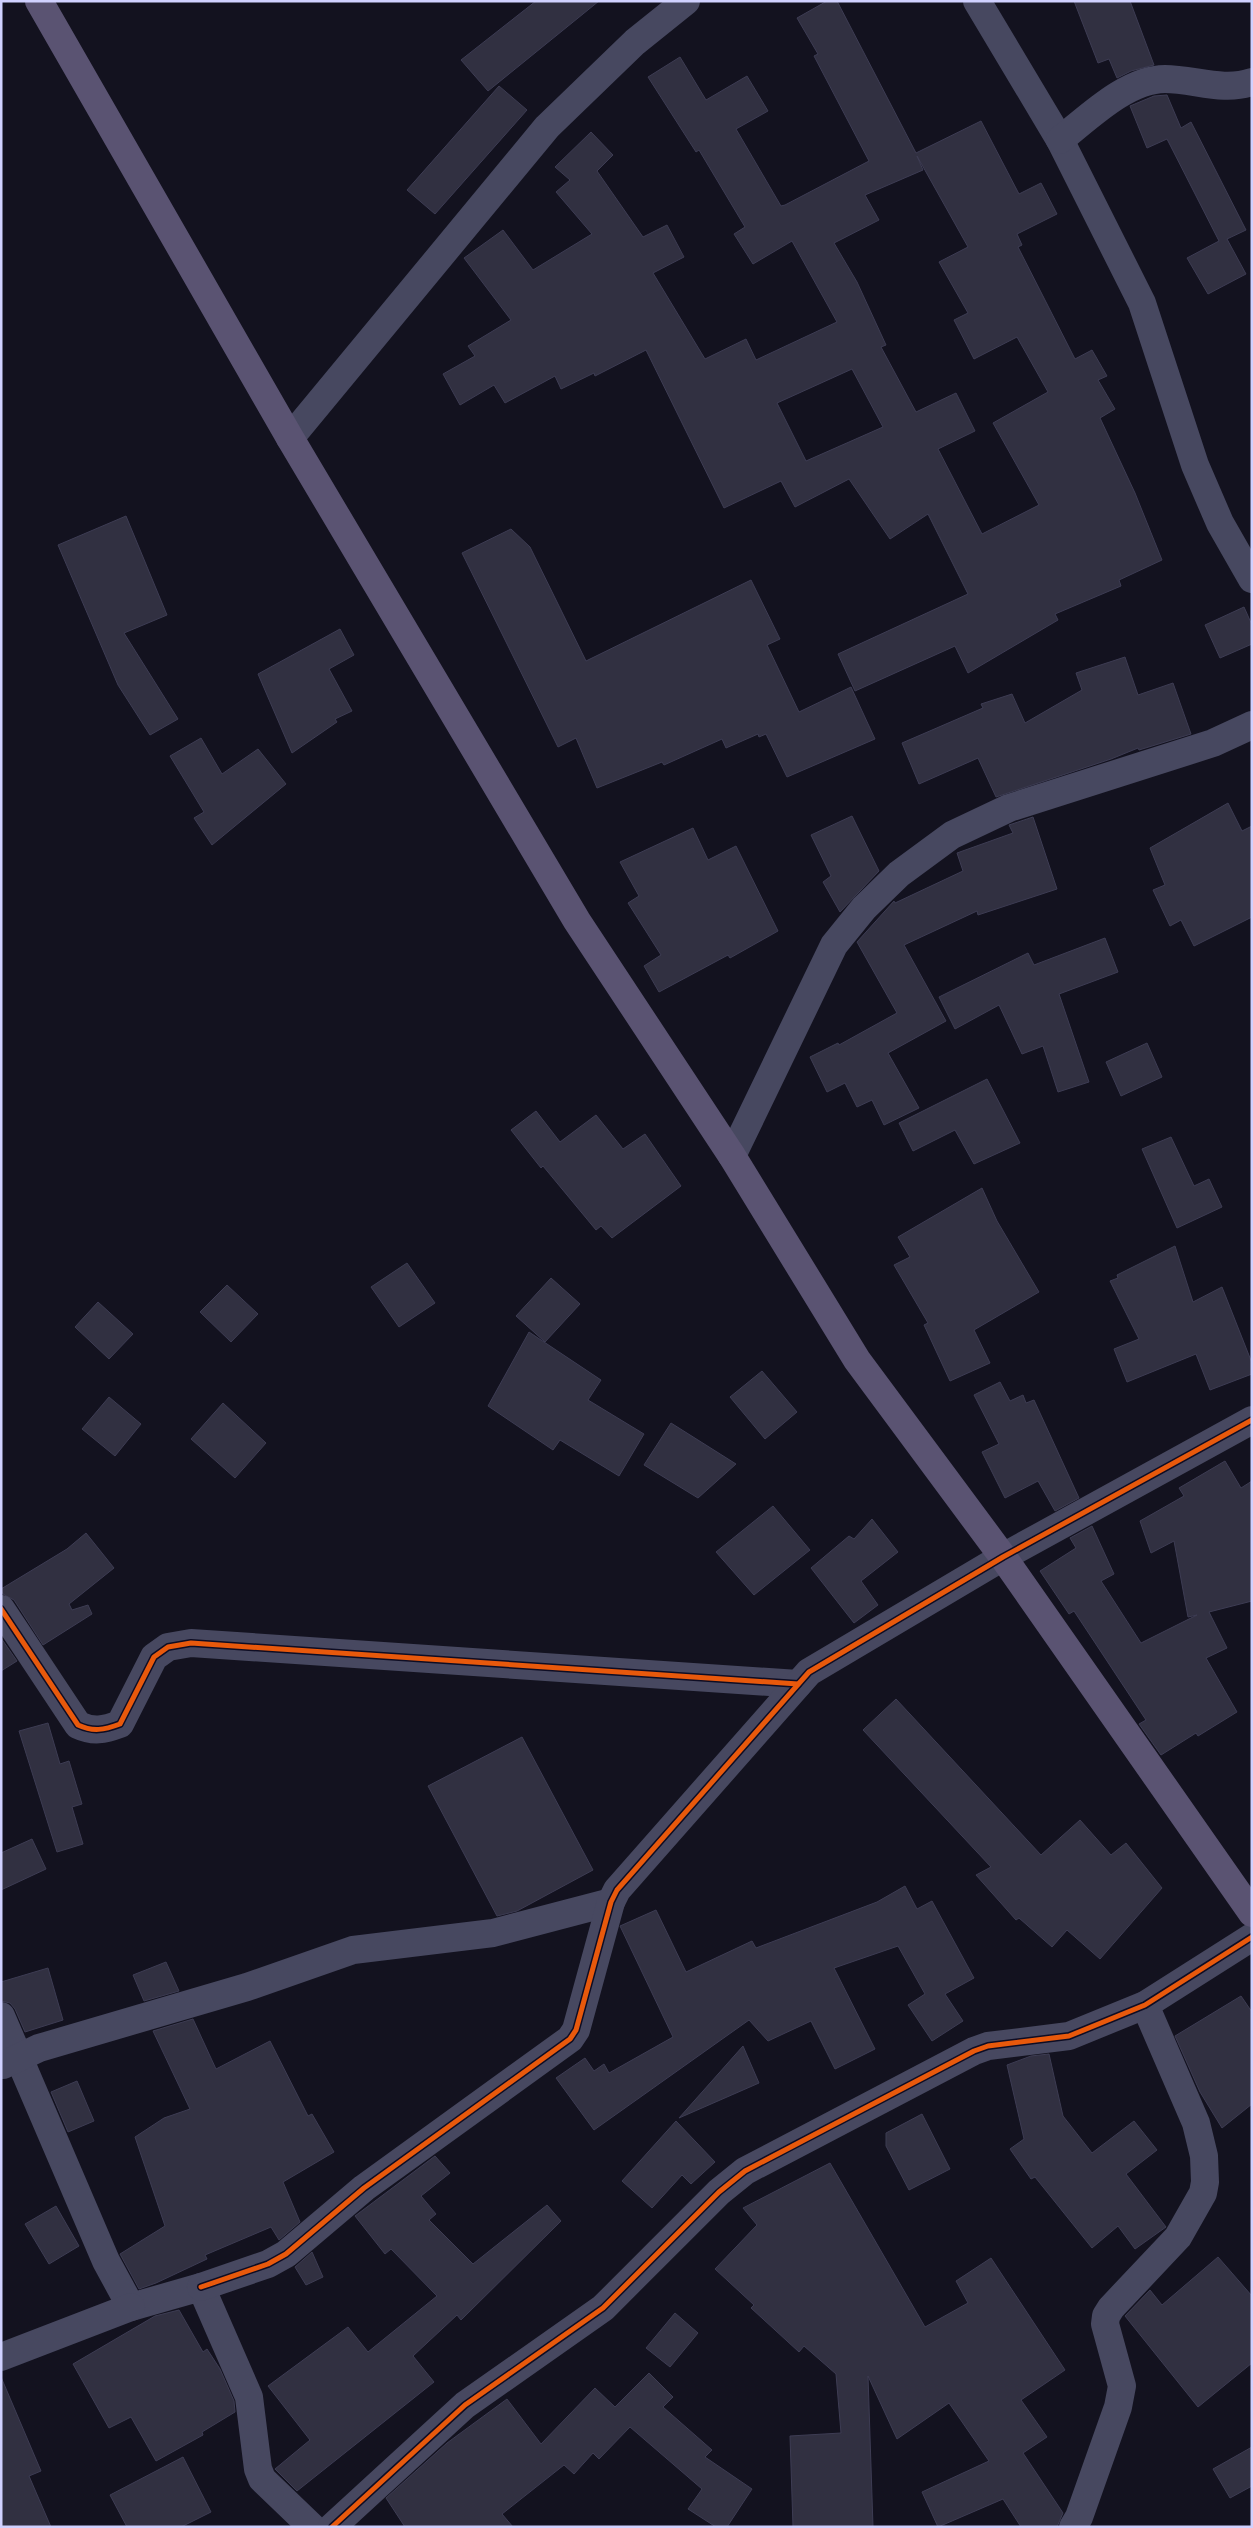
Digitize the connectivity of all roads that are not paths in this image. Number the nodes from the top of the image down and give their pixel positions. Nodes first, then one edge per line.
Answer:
1 (39, 1) edge
2 (686, 1) edge
3 (977, 1) edge
4 (1252, 82) edge
5 (1060, 140) junction
6 (290, 438) junction
7 (1252, 579) edge
8 (1252, 725) edge
9 (732, 1156) junction
10 (1252, 1420) edge
11 (1003, 1557) junction
12 (1, 1609) edge
13 (798, 1684) junction
14 (611, 1902) junction
15 (1252, 1913) edge
16 (1252, 1937) edge
17 (1145, 2005) junction
18 (1, 2016) edge
19 (10, 2062) edge
20 (201, 2287) junction
21 (131, 2307) junction
22 (1, 2357) edge
23 (312, 2527) edge
24 (332, 2527) edge
25 (1073, 2527) edge

1 - 6 main road
2 - 6 street
3 - 5 street
4 - 5 street
5 - 7 street
6 - 9 main road
8 - 9 street
9 - 11 main road
10 - 11 street
11 - 13 street
11 - 15 main road
12 - 13 street
13 - 14 street
14 - 19 street
14 - 20 street
16 - 17 street
17 - 24 street
17 - 25 street
18 - 19 street
19 - 21 street
20 - 21 street
20 - 23 street
21 - 22 street

